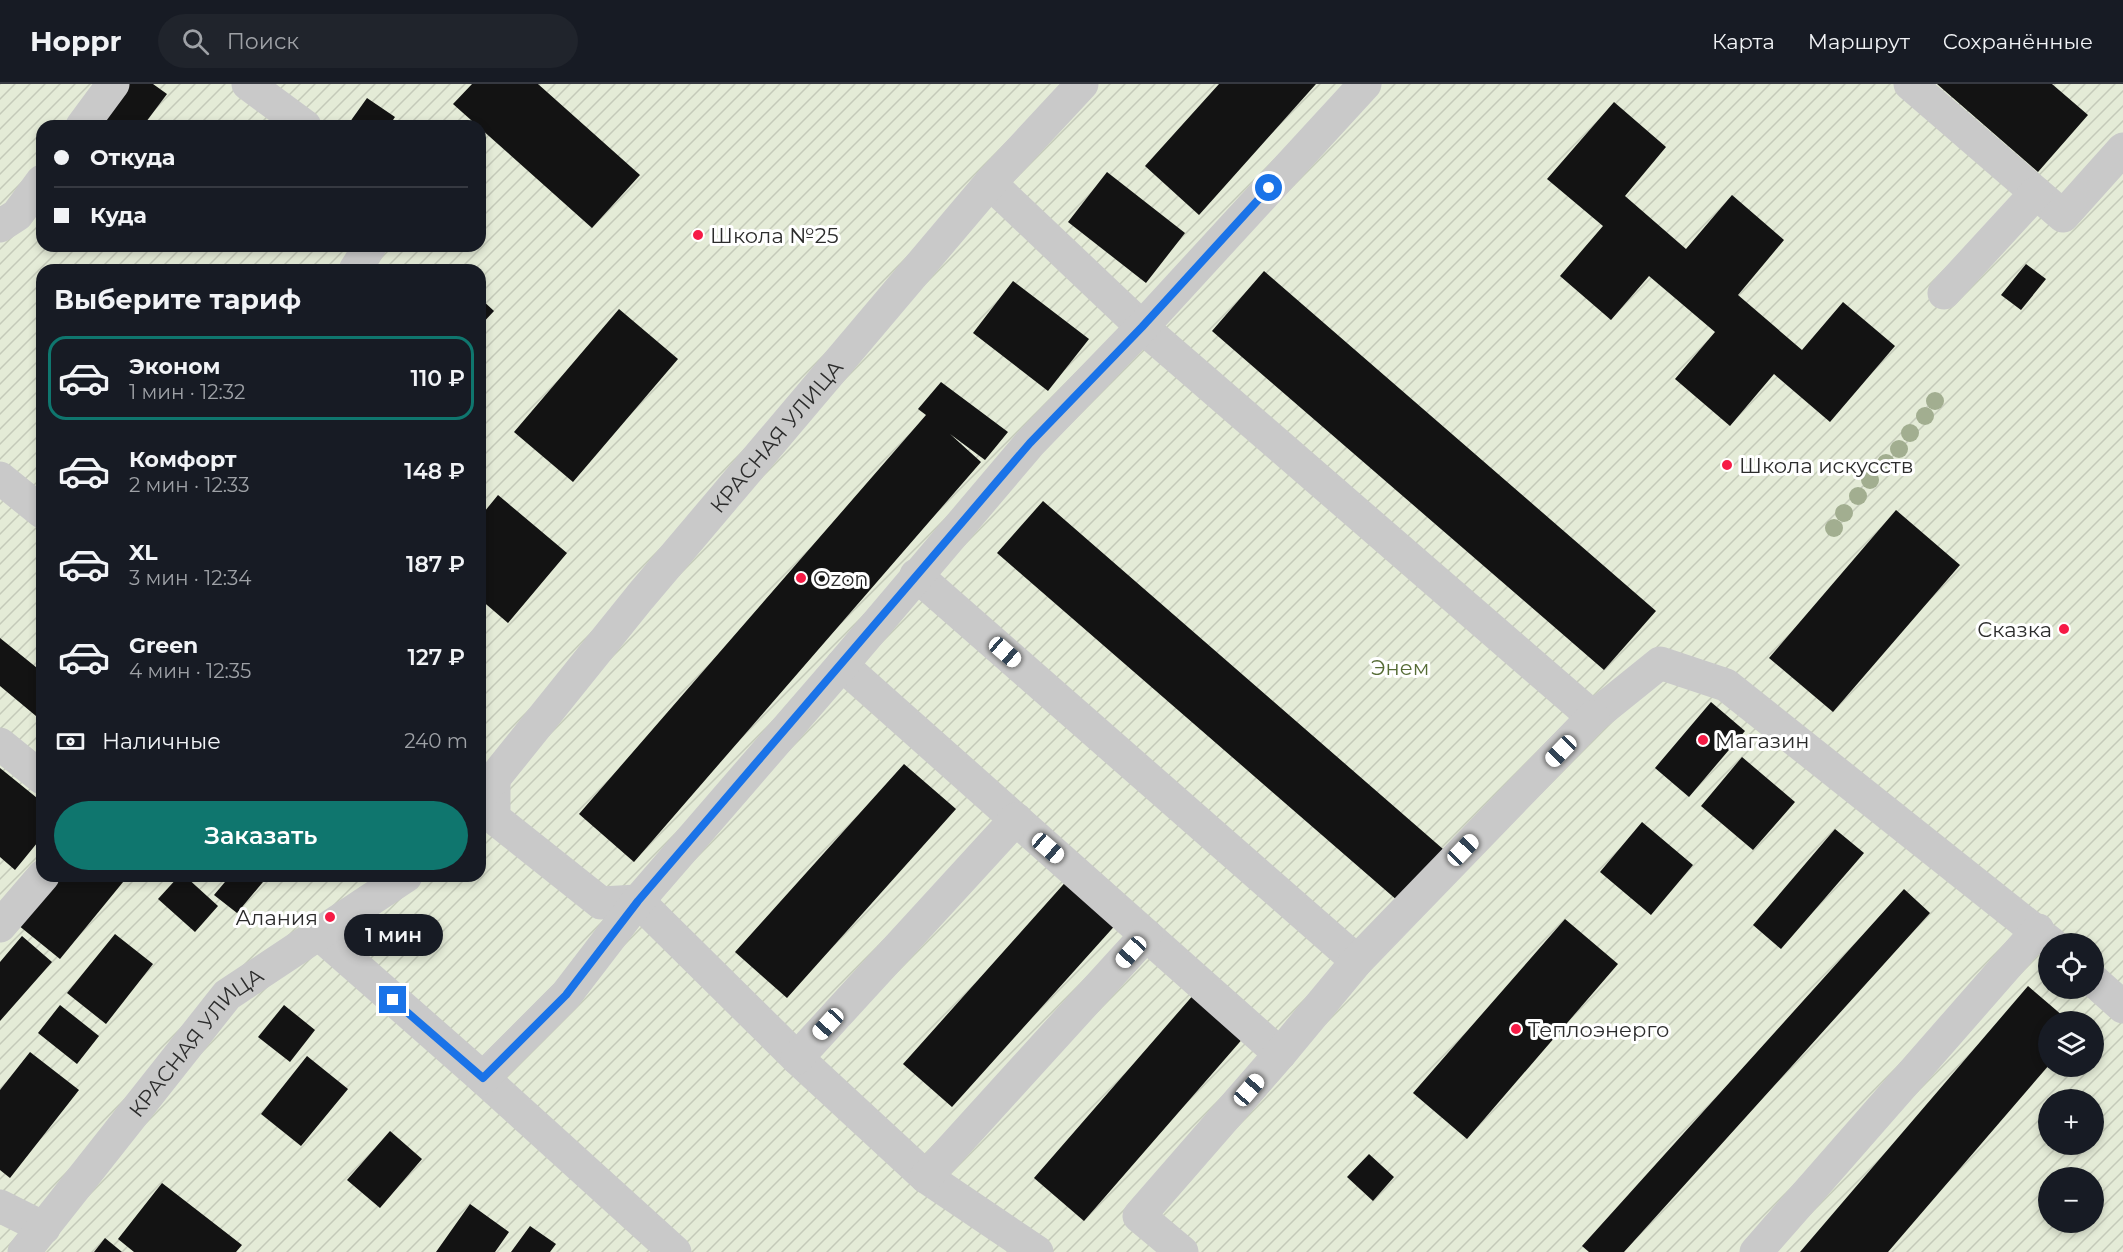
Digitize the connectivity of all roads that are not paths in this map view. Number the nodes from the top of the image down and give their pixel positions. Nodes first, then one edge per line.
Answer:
1 (113, 84) edge
2 (248, 84) edge
3 (1082, 84) edge
4 (1365, 84) edge
5 (1910, 84) edge
6 (86, 120) edge
7 (297, 120) edge
8 (2123, 149) edge
9 (990, 183) junction
10 (36, 189) edge
11 (2036, 193) junction
12 (0, 226) edge
13 (1944, 293) dead end
14 (1142, 327) junction
15 (0, 478) edge
16 (36, 507) edge
17 (916, 575) junction
18 (842, 665) junction
19 (1593, 717) junction
20 (0, 744) edge
21 (36, 773) edge
22 (487, 787) edge
23 (1016, 819) junction
24 (38, 882) edge
25 (397, 882) edge
26 (638, 901) junction
27 (1, 922) edge
28 (2040, 933) edge
29 (319, 934) junction
30 (1146, 935) junction
31 (2038, 945) edge
32 (1357, 962) junction
33 (2104, 990) edge
34 (2123, 1007) edge
35 (1280, 1054) junction
36 (797, 1058) junction
37 (483, 1078) junction
38 (926, 1177) junction
39 (0, 1206) edge
40 (34, 1240) edge
41 (675, 1252) edge
42 (1037, 1252) edge
43 (1182, 1252) edge
44 (1756, 1252) edge

1 - 6 street
2 - 7 street
3 - 9 street, КРАСНАЯ УЛИЦА
4 - 14 street
5 - 11 street
8 - 11 street
9 - 14 street
9 - 22 street, КРАСНАЯ УЛИЦА
10 - 12 street
11 - 13 street
14 - 17 street
14 - 19 street
15 - 16 street
17 - 18 street
17 - 32 street
18 - 23 street
18 - 26 street
19 - 28 street
19 - 32 street
20 - 21 street
22 - 26 street
23 - 30 street
23 - 36 street
24 - 27 street
25 - 29 street, КРАСНАЯ УЛИЦА
26 - 36 street
26 - 37 street
29 - 37 street
29 - 40 street, КРАСНАЯ УЛИЦА
30 - 35 street
30 - 38 street
31 - 44 street
32 - 35 street
33 - 34 street
35 - 43 street
36 - 38 street
37 - 41 street
38 - 42 street
39 - 40 street

